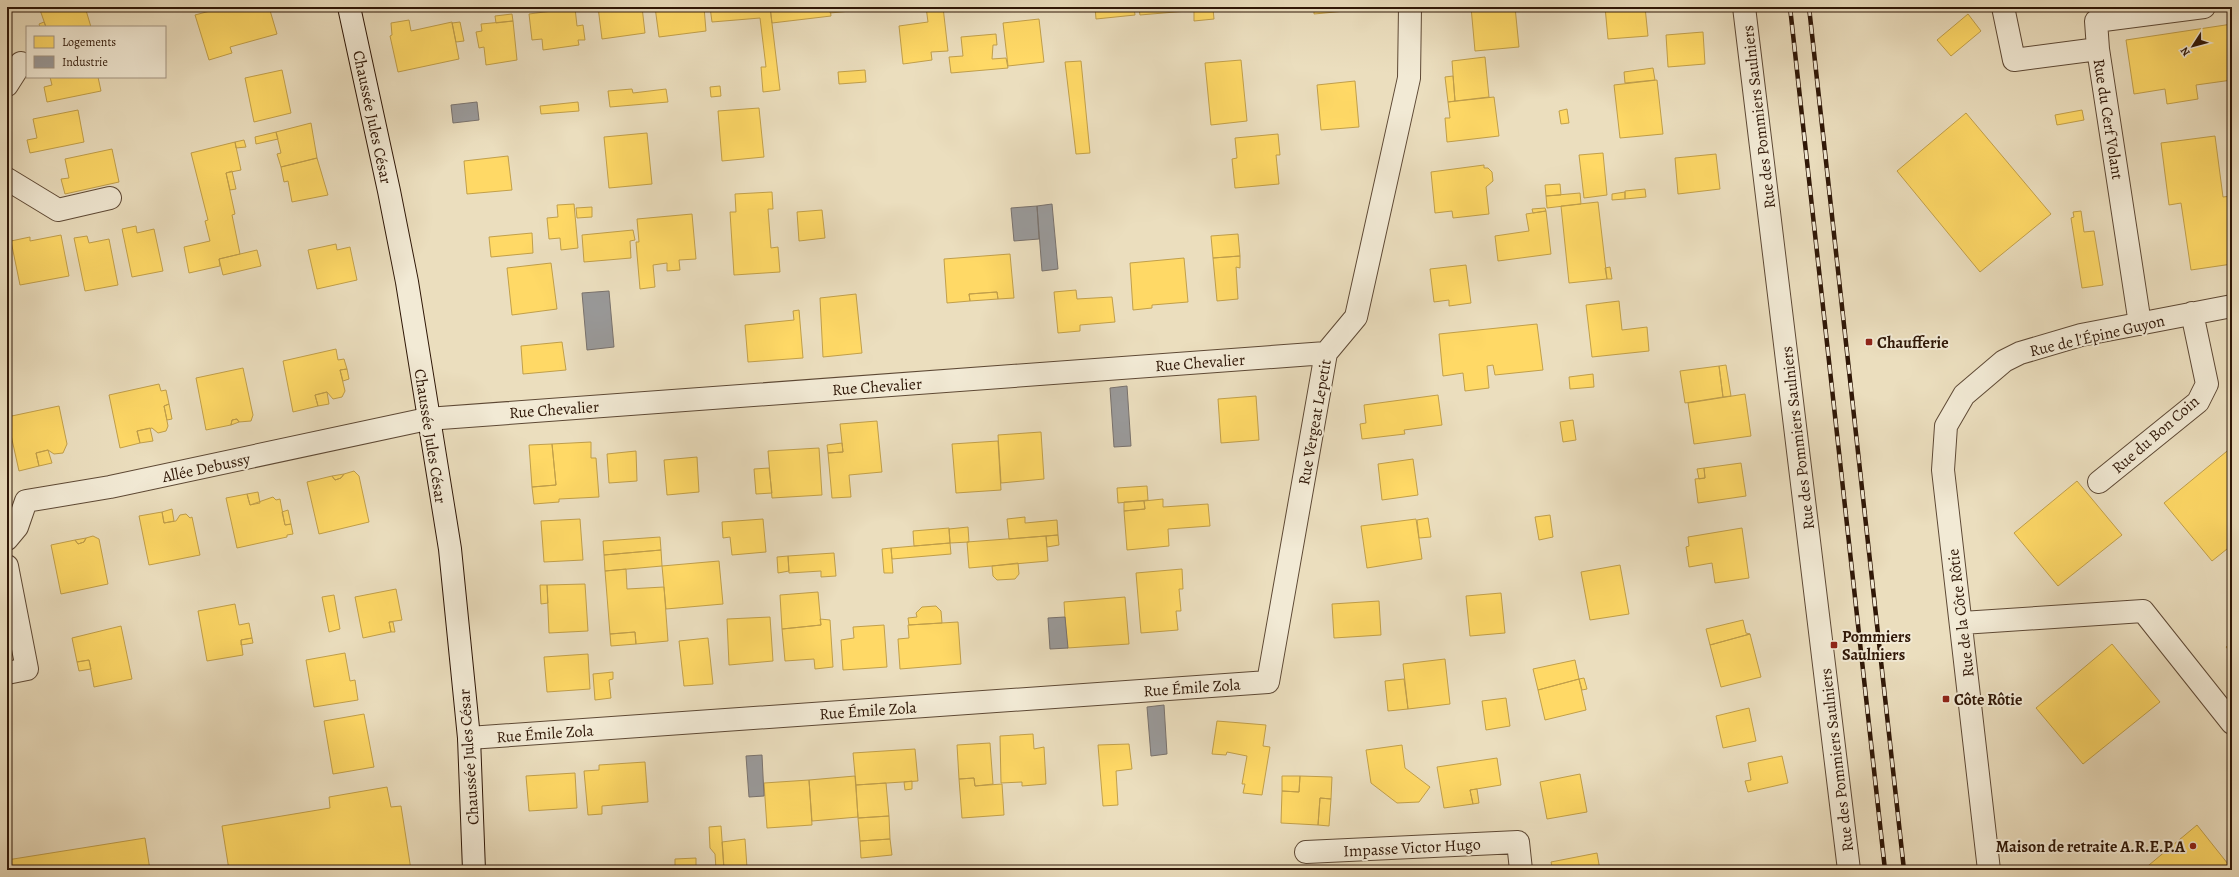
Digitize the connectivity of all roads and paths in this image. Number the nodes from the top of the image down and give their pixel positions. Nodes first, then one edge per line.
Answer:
1 (349, 7) edge
2 (1410, 7) edge
3 (1744, 7) edge
4 (2003, 7) edge
5 (2204, 7) edge
6 (2098, 49) junction
7 (22, 63) dead end
8 (7, 86) edge
9 (7, 179) edge
10 (110, 198) dead end
11 (2232, 306) edge
12 (2192, 313) junction
13 (2140, 324) junction
14 (1326, 353) junction
15 (427, 419) junction
16 (1946, 426) joint
17 (2098, 482) dead end
18 (7, 539) edge
19 (7, 566) edge
20 (1962, 623) junction
21 (7, 673) edge
22 (1268, 682) joint
23 (2232, 723) edge
24 (469, 738) junction
25 (1306, 852) dead end
26 (474, 870) edge
27 (1521, 870) edge
28 (1849, 870) edge
29 (1989, 870) edge

1 - 15 street, Chaussée Jules César
2 - 14 street, Rue Vergeat Lepetit
3 - 28 street, Rue des Pommiers Saulniers
4 - 6 street
5 - 6 street, Rue du Cerf Volant
6 - 13 street, Rue du Cerf Volant
7 - 8 street
9 - 10 street
11 - 12 street, Rue de l'Épine Guyon
12 - 13 street, Rue de l'Épine Guyon
12 - 17 street, Rue du Bon Coin
13 - 16 street, Rue de l'Épine Guyon
14 - 15 street, Rue Chevalier
14 - 22 street, Rue Vergeat Lepetit
15 - 18 street, Allée Debussy
15 - 24 street, Chaussée Jules César
16 - 20 street, Rue de la Côte Rôtie
19 - 21 street
20 - 23 street
20 - 29 street, Rue de la Côte Rôtie
22 - 24 street, Rue Émile Zola
24 - 26 street, Chaussée Jules César
25 - 27 street, Impasse Victor Hugo

